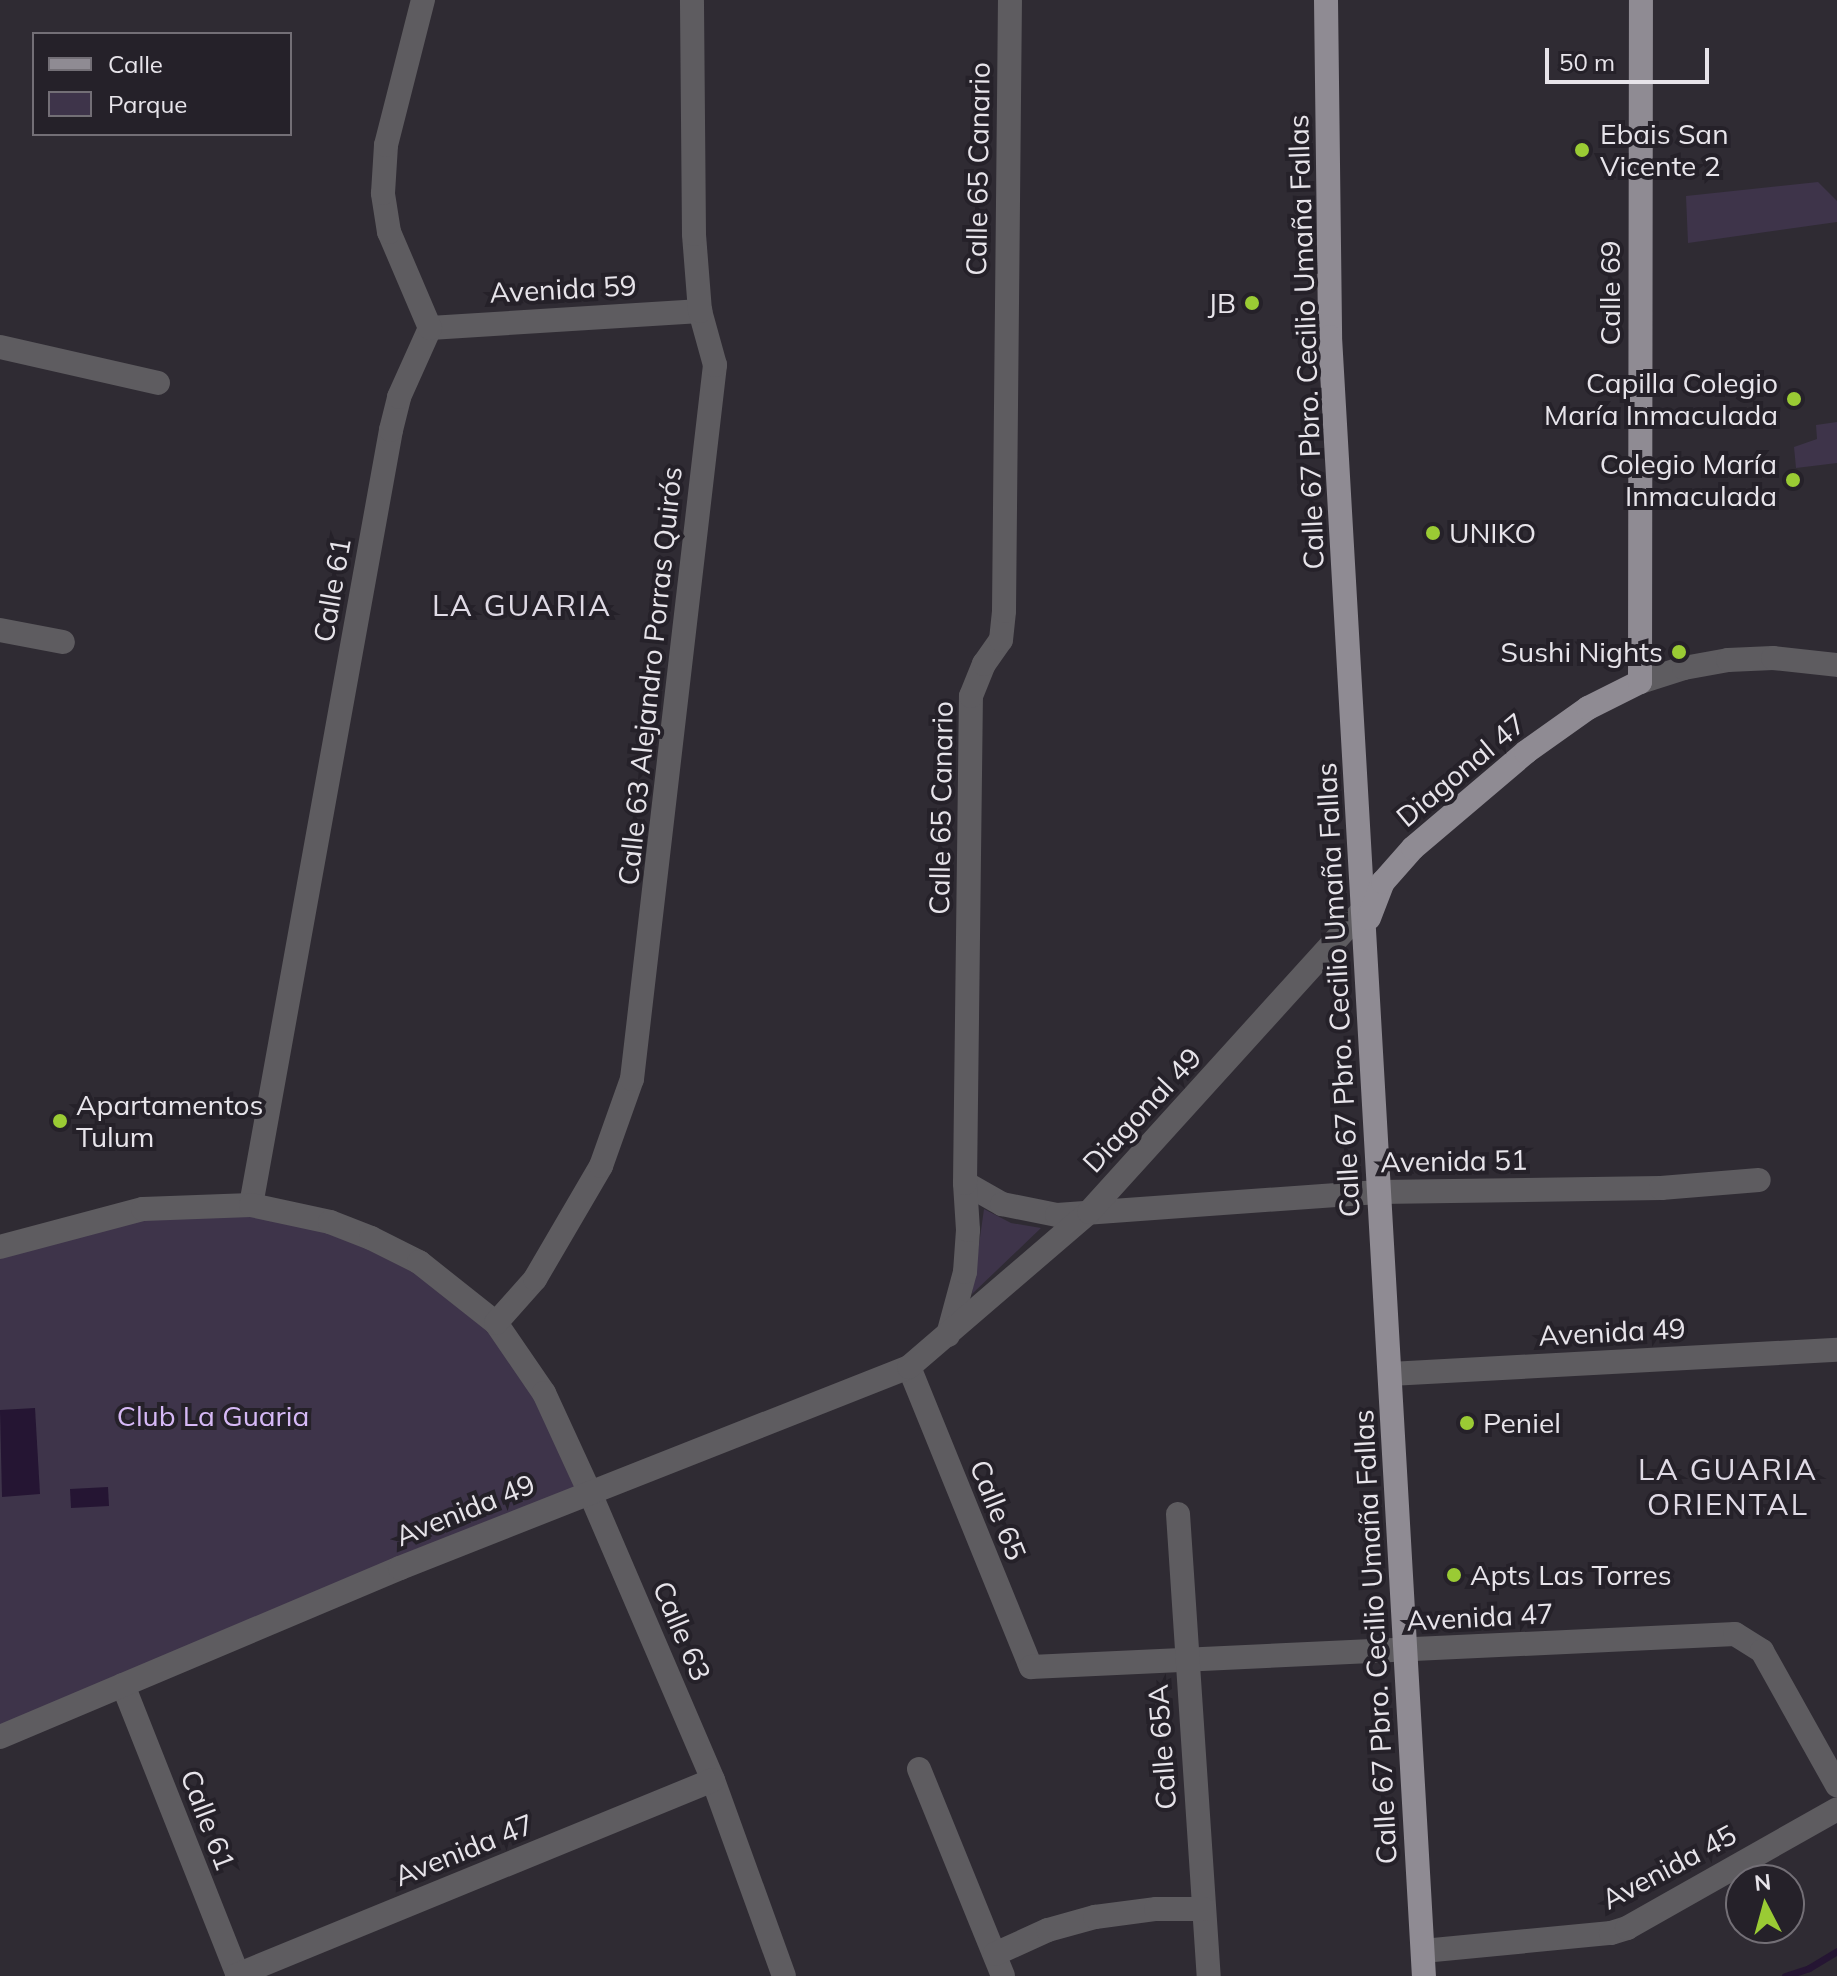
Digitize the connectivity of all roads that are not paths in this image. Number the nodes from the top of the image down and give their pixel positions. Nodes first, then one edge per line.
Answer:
1 (423, 0) edge
2 (692, 0) edge
3 (1010, 0) edge
4 (1326, 0) edge
5 (1641, 0) edge
6 (700, 311) junction
7 (430, 328) junction
8 (0, 347) edge
9 (158, 383) dead end
10 (0, 630) edge
11 (63, 642) dead end
12 (1837, 665) edge
13 (1640, 682) junction
14 (1360, 826) junction
15 (1413, 848) junction
16 (1363, 910) junction
17 (1365, 944) junction
18 (1759, 1180) dead end
19 (965, 1183) junction
20 (1378, 1192) junction
21 (251, 1205) junction
22 (1089, 1212) junction
23 (0, 1247) edge
24 (496, 1323) junction
25 (948, 1335) junction
26 (1837, 1350) edge
27 (909, 1367) junction
28 (1390, 1374) junction
29 (590, 1493) junction
30 (1178, 1514) dead end
31 (1406, 1651) junction
32 (1186, 1662) junction
33 (1037, 1669) joint
34 (123, 1685) junction
35 (0, 1737) edge
36 (919, 1769) dead end
37 (713, 1780) junction
38 (1837, 1785) edge
39 (1837, 1809) edge
40 (1203, 1909) junction
41 (1423, 1951) junction
42 (999, 1965) edge
43 (237, 1975) edge
44 (784, 1976) edge
45 (1209, 1976) edge
46 (1424, 1976) edge

1 - 7 street
2 - 6 street, Calle 63 Alejandro Porras Quirós
3 - 19 street, Calle 65 Canario
4 - 14 main road, Calle 67 Pbro. Cecilio Umaña Fallas
5 - 13 main road, Calle 69
6 - 7 street, Avenida 59
6 - 24 street, Calle 63 Alejandro Porras Quirós
7 - 21 street, Calle 61
8 - 9 street
10 - 11 street
12 - 13 street
13 - 15 main road, Diagonal 47
14 - 15 main road
14 - 16 main road, Calle 67 Pbro. Cecilio Umaña Fallas
15 - 17 main road, Diagonal 47
16 - 17 main road, Calle 67 Pbro. Cecilio Umaña Fallas
16 - 22 street, Diagonal 49
17 - 20 main road, Calle 67 Pbro. Cecilio Umaña Fallas
18 - 20 street, Avenida 51
19 - 22 street, Avenida 51
19 - 25 street, Calle 65 Canario
20 - 22 street, Avenida 51
20 - 28 main road, Calle 67 Pbro. Cecilio Umaña Fallas
21 - 23 street
21 - 24 street
22 - 25 street, Diagonal 49
24 - 29 street, Calle 63
25 - 27 street, Avenida 49
26 - 28 street, Avenida 49
27 - 29 street, Avenida 49
27 - 33 street, Calle 65
28 - 31 main road, Calle 67 Pbro. Cecilio Umaña Fallas
29 - 34 street, Avenida 49
29 - 37 street, Calle 63
30 - 32 street, Calle 65A
31 - 32 street, Avenida 47
31 - 38 street, Avenida 47
31 - 41 main road, Calle 67 Pbro. Cecilio Umaña Fallas
32 - 33 street, Avenida 47
32 - 40 street, Calle 65A
34 - 35 street, Avenida 49
34 - 43 street, Calle 61
36 - 42 street
37 - 43 street, Avenida 47
37 - 44 street, Calle 63
39 - 41 street, Avenida 45
40 - 42 street
40 - 45 street, Calle 65A
41 - 46 main road, Calle 67 Pbro. Cecilio Umaña Fallas

